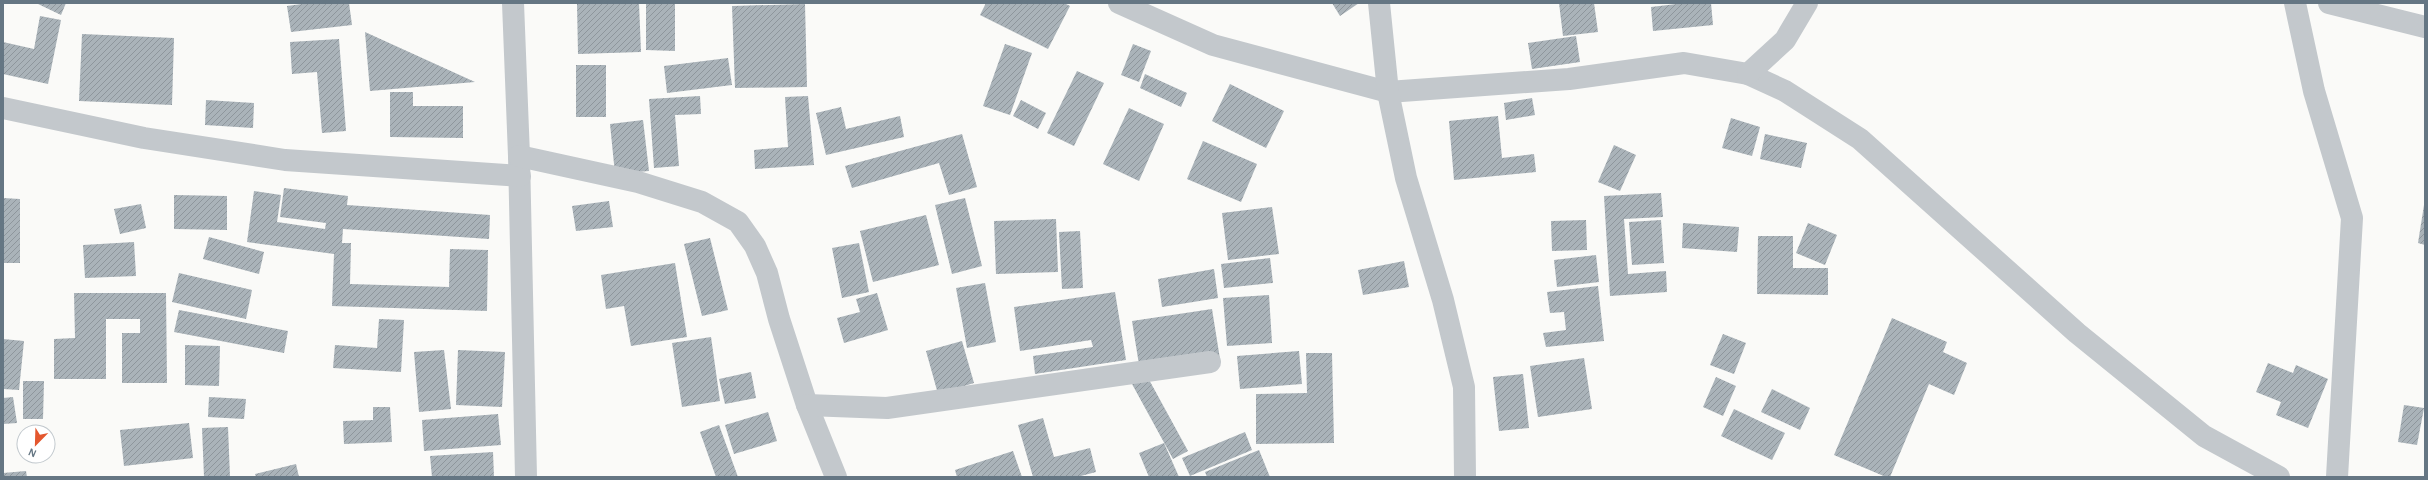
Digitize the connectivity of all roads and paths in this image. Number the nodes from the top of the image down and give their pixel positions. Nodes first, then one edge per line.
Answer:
1 (513, 3) edge
2 (1119, 3) edge
3 (1379, 3) edge
4 (1807, 3) edge
5 (2295, 3) edge
6 (2330, 3) edge
7 (2425, 27) edge
8 (1748, 74) junction
9 (1388, 92) junction
10 (3, 108) edge
11 (519, 166) junction
12 (1210, 362) dead end
13 (807, 405) junction
14 (526, 477) edge
15 (836, 477) edge
16 (1465, 477) edge
17 (2279, 477) edge
18 (2338, 477) edge

1 - 11 street
2 - 9 street
3 - 9 street
4 - 8 street
5 - 18 street
6 - 7 street
8 - 9 street
8 - 17 street
9 - 16 street
10 - 11 street
11 - 13 street
11 - 14 street
12 - 13 street
13 - 15 street

